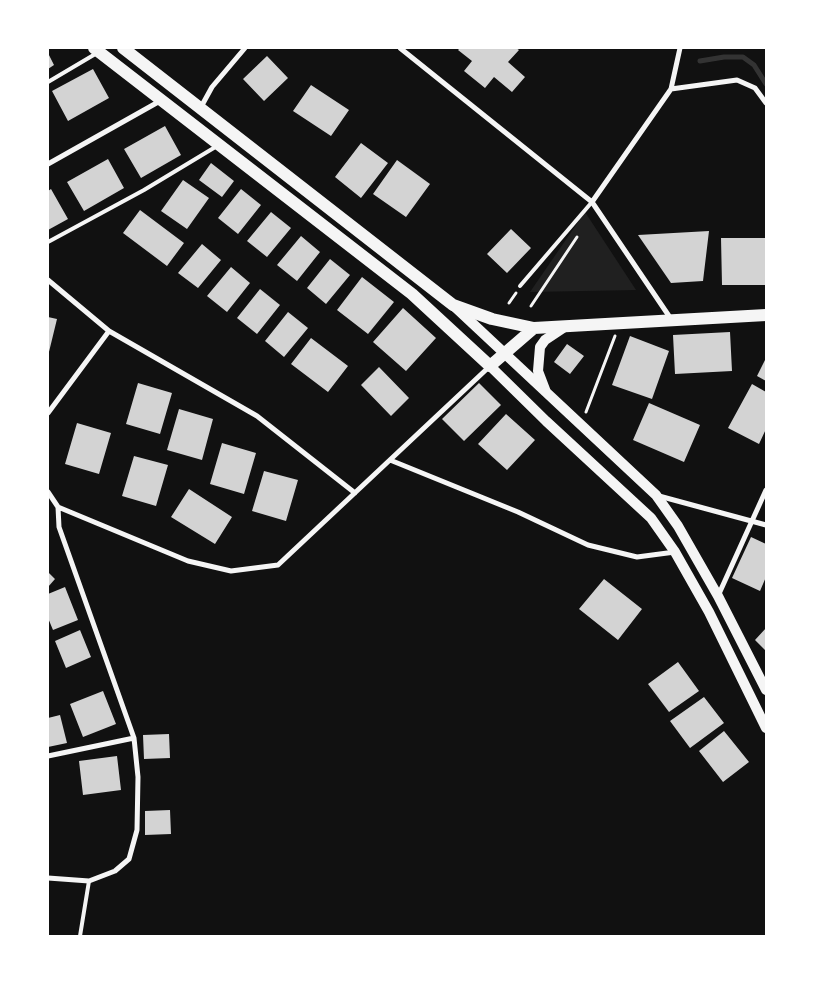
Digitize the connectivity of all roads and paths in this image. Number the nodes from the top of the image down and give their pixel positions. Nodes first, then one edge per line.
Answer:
1 (123, 48) edge
2 (245, 48) edge
3 (400, 48) edge
4 (679, 48) edge
5 (684, 48) edge
6 (97, 50) edge
7 (48, 82) edge
8 (671, 90) junction
9 (160, 100) junction
10 (766, 102) edge
11 (200, 107) junction
12 (221, 144) junction
13 (48, 164) edge
14 (592, 202) junction
15 (579, 234) dead end
16 (48, 242) edge
17 (48, 280) edge
18 (520, 286) dead end
19 (453, 305) junction
20 (531, 306) dead end
21 (766, 315) edge
22 (672, 319) junction
23 (619, 324) junction
24 (534, 328) junction
25 (563, 328) junction
26 (109, 331) junction
27 (502, 354) junction
28 (490, 366) junction
29 (548, 396) junction
30 (48, 413) edge
31 (580, 426) junction
32 (390, 460) junction
33 (766, 490) edge
34 (48, 492) edge
35 (356, 493) junction
36 (656, 496) junction
37 (58, 506) junction
38 (752, 520) junction
39 (766, 525) edge
40 (675, 552) junction
41 (718, 596) junction
42 (766, 690) edge
43 (766, 728) edge
44 (134, 738) junction
45 (48, 756) edge
46 (48, 878) edge
47 (88, 881) junction
48 (80, 936) edge

1 - 11 main road
2 - 11 street
3 - 14 street
4 - 5 street
4 - 8 street
6 - 7 lane
6 - 9 main road
8 - 10 street
8 - 14 street
9 - 12 main road
9 - 13 street
11 - 19 main road
12 - 16 lane
12 - 28 main road
14 - 18 lane
14 - 22 street
15 - 20 path
17 - 26 street
19 - 24 main road
19 - 27 main road
21 - 22 main road
22 - 23 main road
23 - 25 main road
23 - 31 path
24 - 25 main road
24 - 27 main road
25 - 29 main road
26 - 30 street
26 - 35 street
27 - 28 main road
27 - 29 main road
28 - 32 street
28 - 40 main road
29 - 31 main road
31 - 36 main road
32 - 35 street
32 - 40 street
33 - 38 street
34 - 37 street
35 - 37 street
36 - 38 street
36 - 41 main road
37 - 44 street
38 - 39 street
38 - 41 street
40 - 43 main road
41 - 42 main road
44 - 45 street
44 - 47 street
46 - 47 street
47 - 48 lane

